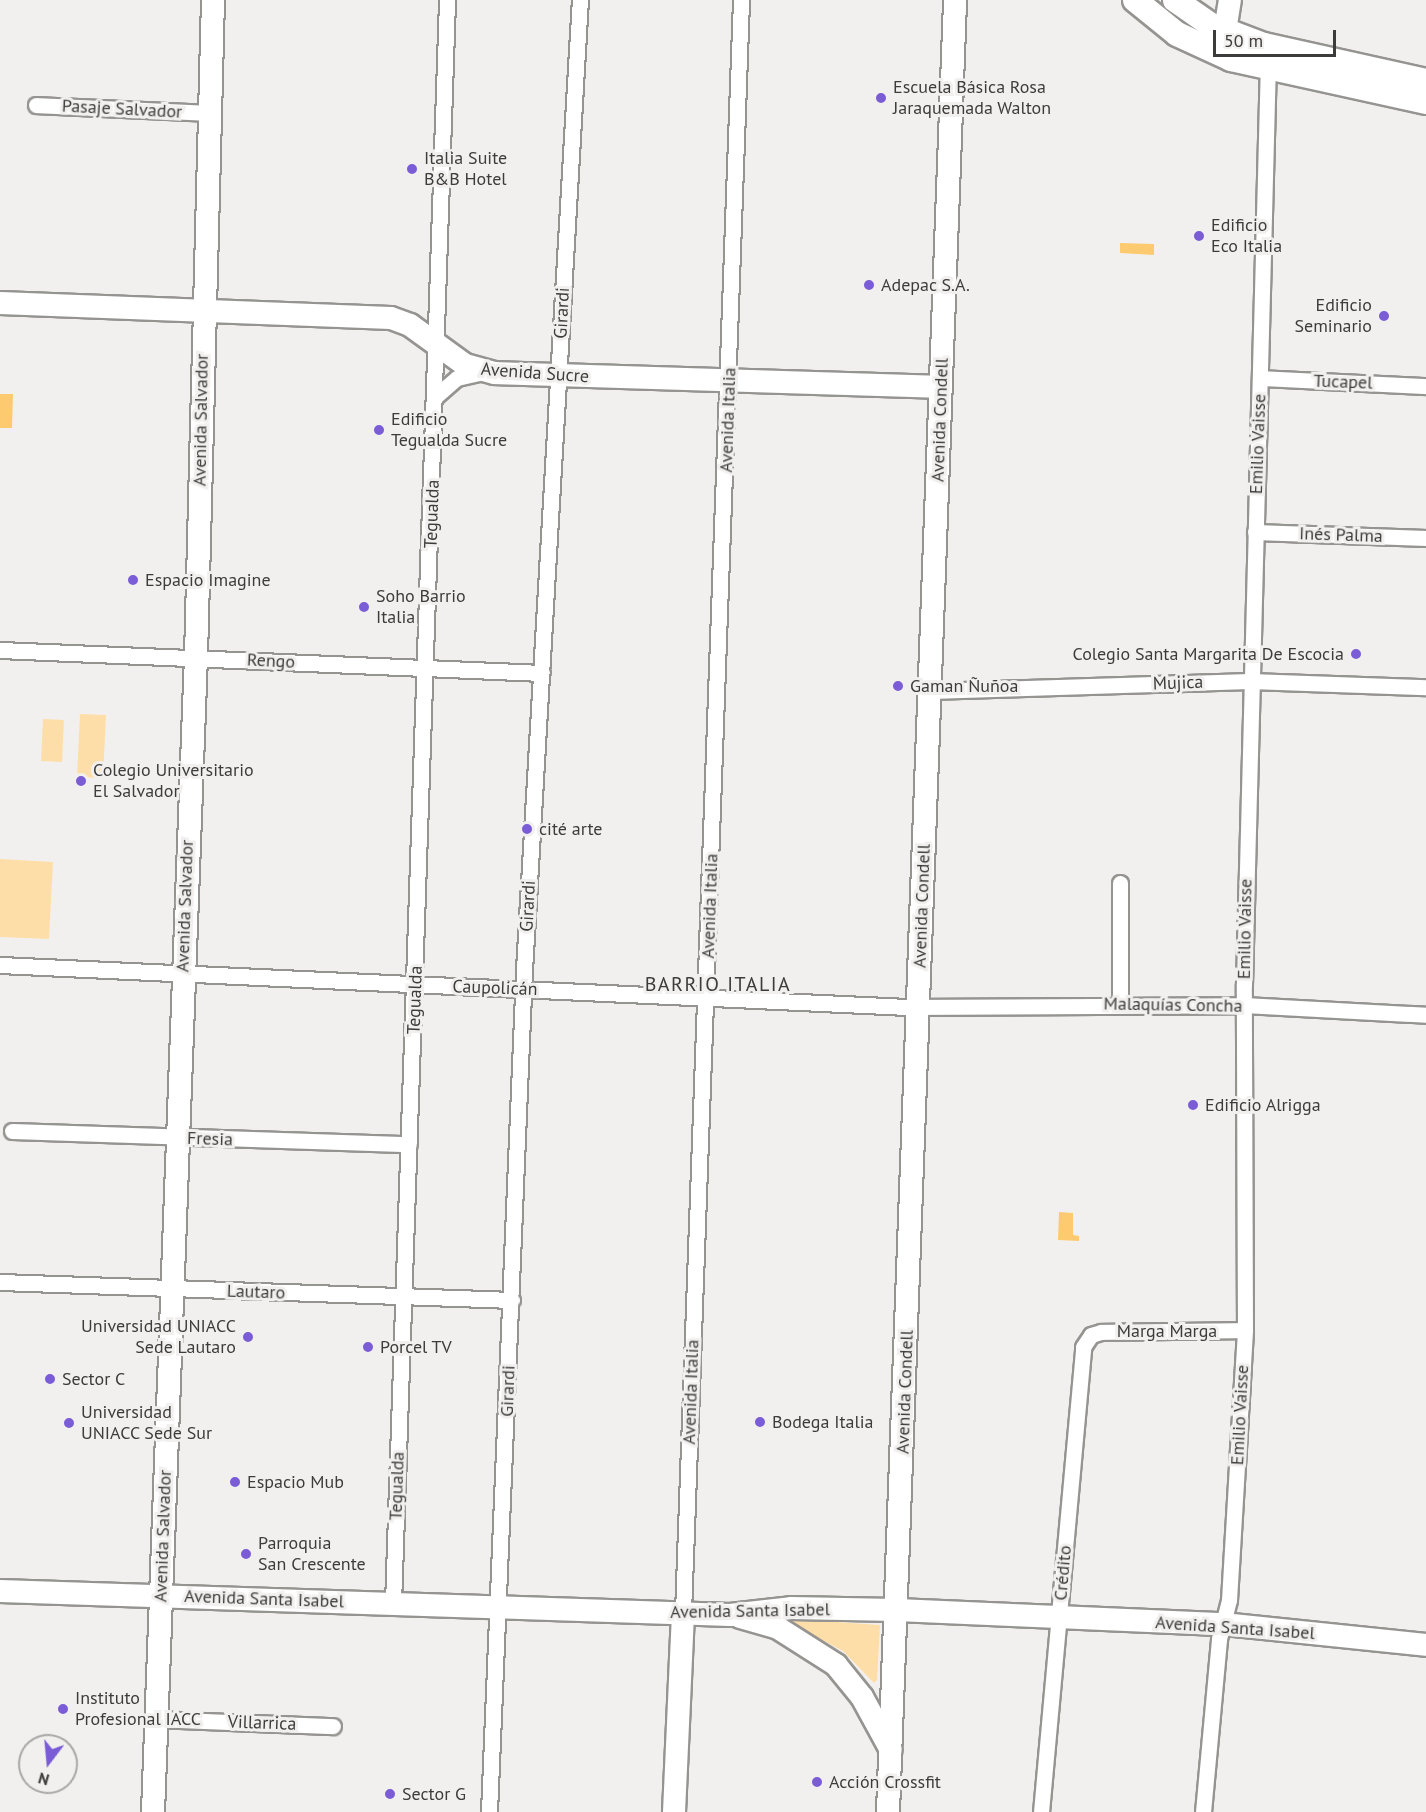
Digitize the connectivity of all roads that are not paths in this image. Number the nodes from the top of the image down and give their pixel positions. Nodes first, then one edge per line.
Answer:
1 (213, 0) edge
2 (447, 0) edge
3 (580, 0) edge
4 (741, 0) edge
5 (955, 0) edge
6 (1135, 0) edge
7 (1175, 0) edge
8 (1230, 0) edge
9 (1226, 31) junction
10 (1193, 44) junction
11 (1264, 45) junction
12 (1269, 70) junction
13 (1426, 81) edge
14 (1426, 102) edge
15 (36, 105) dead end
16 (209, 112) junction
17 (0, 303) edge
18 (203, 309) junction
19 (438, 344) junction
20 (484, 372) junction
21 (558, 376) junction
22 (1260, 378) junction
23 (729, 382) junction
24 (1426, 386) edge
25 (941, 387) junction
26 (436, 396) junction
27 (1255, 532) junction
28 (1426, 538) edge
29 (0, 650) edge
30 (196, 657) junction
31 (426, 669) junction
32 (542, 673) junction
33 (1250, 681) junction
34 (1426, 687) edge
35 (930, 691) junction
36 (1120, 884) dead end
37 (0, 965) edge
38 (182, 974) junction
39 (416, 984) junction
40 (524, 989) junction
41 (707, 997) junction
42 (1120, 1004) junction
43 (1244, 1005) junction
44 (919, 1007) junction
45 (1426, 1015) edge
46 (12, 1131) dead end
47 (176, 1138) junction
48 (409, 1144) junction
49 (0, 1282) edge
50 (171, 1289) junction
51 (404, 1297) junction
52 (512, 1300) junction
53 (1245, 1330) junction
54 (1090, 1335) joint
55 (0, 1591) edge
56 (161, 1596) junction
57 (393, 1604) junction
58 (499, 1607) junction
59 (897, 1610) junction
60 (683, 1613) junction
61 (730, 1615) junction
62 (1059, 1618) junction
63 (1224, 1624) junction
64 (1426, 1645) edge
65 (156, 1719) junction
66 (333, 1726) dead end
67 (891, 1750) junction
68 (153, 1812) edge
69 (489, 1812) edge
70 (674, 1812) edge
71 (888, 1812) edge
72 (1041, 1812) edge
73 (1203, 1812) edge

1 - 16 main road, Avenida Salvador
2 - 19 street, Tegualda
3 - 21 street, Girardi
4 - 23 street, Avenida Italia
5 - 25 main road, Avenida Condell
6 - 10 main road
7 - 9 main road
8 - 9 main road
9 - 10 main road
9 - 11 main road
10 - 12 main road
11 - 12 street, Emilio Vaisse
11 - 13 main road
12 - 14 main road
12 - 22 street, Emilio Vaisse
15 - 16 street, Pasaje Salvador
16 - 18 main road, Avenida Salvador
17 - 18 main road, Avenida Sucre
18 - 19 main road, Avenida Sucre
18 - 30 main road, Avenida Salvador
19 - 20 main road, Avenida Sucre
19 - 26 street, Tegualda
20 - 21 main road, Avenida Sucre
20 - 26 street
21 - 23 main road, Avenida Sucre
21 - 32 street, Girardi
22 - 24 street, Tucapel
22 - 27 street, Emilio Vaisse
23 - 25 main road, Avenida Sucre
23 - 41 street, Avenida Italia
25 - 35 main road, Avenida Condell
26 - 31 street, Tegualda
27 - 28 street, Inés Palma
27 - 33 street, Emilio Vaisse
29 - 30 street, Rengo
30 - 31 street, Rengo
30 - 38 main road, Avenida Salvador
31 - 32 street, Rengo
31 - 39 street, Tegualda
32 - 40 street, Girardi
33 - 34 street, Mujica
33 - 35 street, Mujica
33 - 43 street, Emilio Vaisse
35 - 44 main road, Avenida Condell
36 - 42 street
37 - 38 street, Caupolicán
38 - 39 street, Caupolicán
38 - 47 main road, Avenida Salvador
39 - 40 street, Caupolicán
39 - 48 street, Tegualda
40 - 41 street, Caupolicán
40 - 52 street, Girardi
41 - 44 street, Caupolicán
41 - 60 street, Avenida Italia
42 - 43 street, Malaquías Concha
42 - 44 street, Malaquías Concha
43 - 45 street, Malaquías Concha
43 - 53 street, Emilio Vaisse
44 - 59 main road, Avenida Condell
46 - 47 street, Fresia
47 - 48 street, Fresia
47 - 50 main road, Avenida Salvador
48 - 51 street, Tegualda
49 - 50 street, Lautaro
50 - 51 street, Lautaro
50 - 56 main road, Avenida Salvador
51 - 52 street, Lautaro
51 - 57 street, Tegualda
52 - 58 street, Girardi
53 - 54 street, Marga Marga
53 - 63 street, Emilio Vaisse
54 - 62 street, Crédito
55 - 56 main road, Avenida Santa Isabel
56 - 57 main road, Avenida Santa Isabel
56 - 65 main road, Avenida Salvador
57 - 58 main road, Avenida Santa Isabel
58 - 60 main road, Avenida Santa Isabel
58 - 69 street, Girardi
59 - 61 main road, Avenida Santa Isabel
59 - 62 main road, Avenida Santa Isabel
59 - 67 main road, Avenida Condell
60 - 61 main road, Avenida Santa Isabel
60 - 70 main road, Avenida Italia
61 - 67 main road
62 - 63 main road, Avenida Santa Isabel
62 - 72 street, Crédito
63 - 64 main road, Avenida Santa Isabel
63 - 73 street, Emilio Vaisse
65 - 66 street, Villarrica
65 - 68 main road, Avenida Salvador
67 - 71 main road, Avenida Condell

